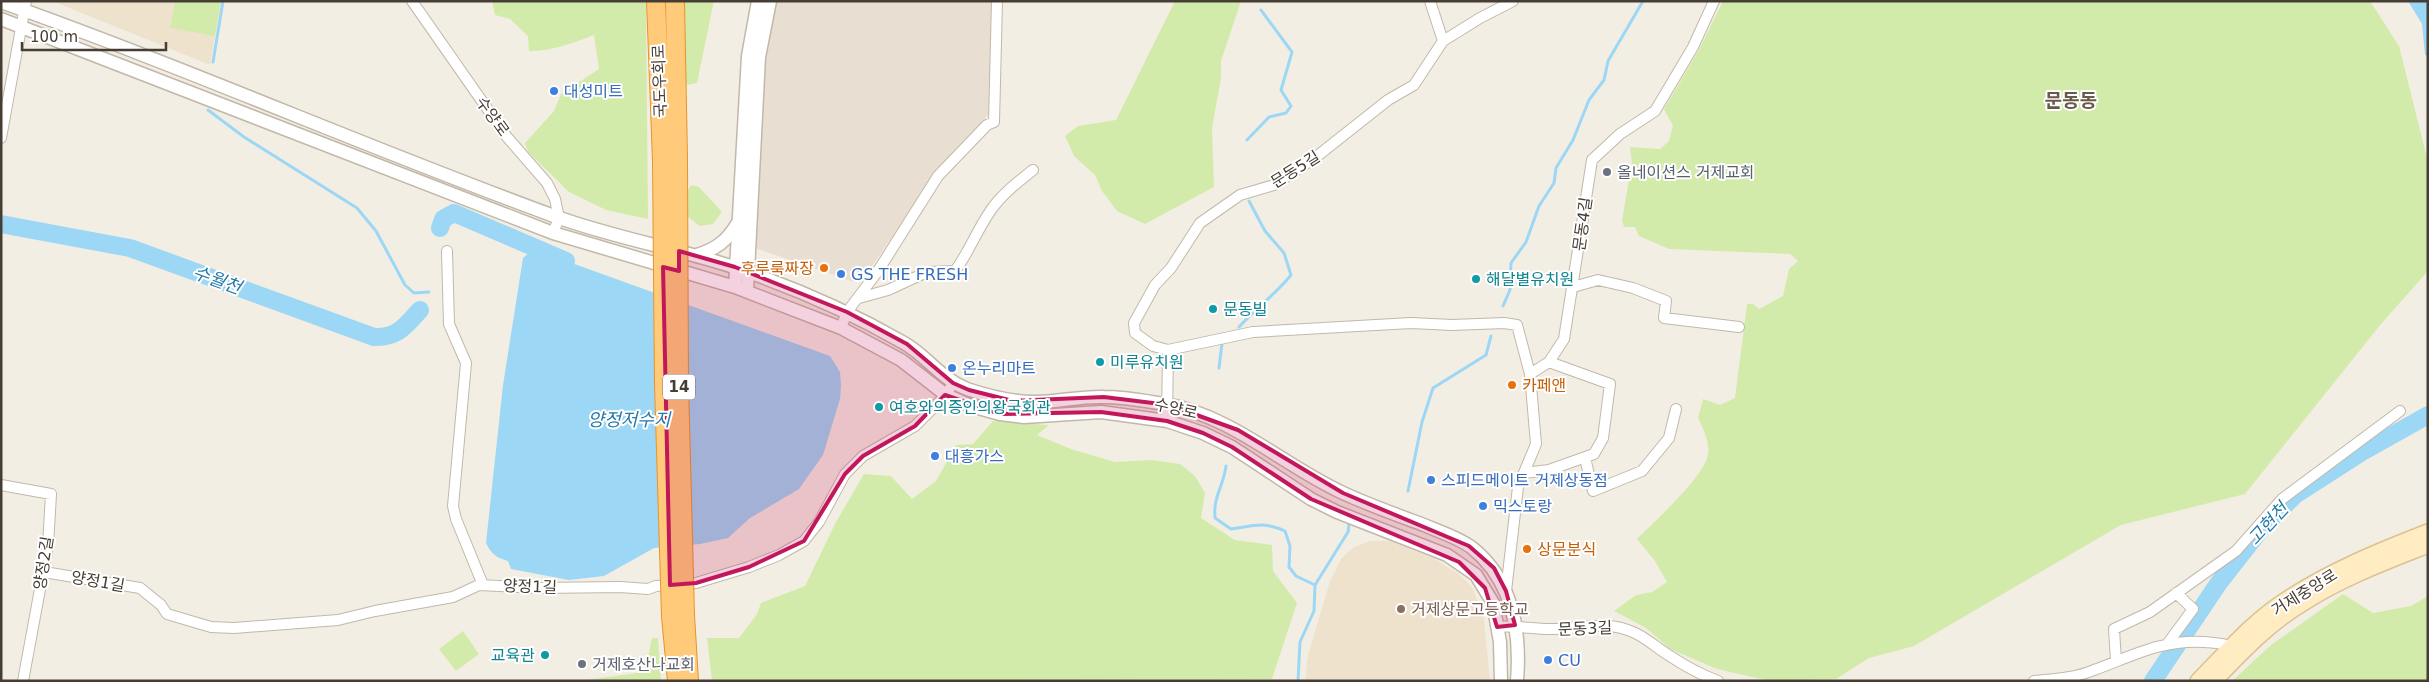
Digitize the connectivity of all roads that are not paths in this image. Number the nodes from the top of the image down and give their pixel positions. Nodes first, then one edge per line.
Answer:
1 (412, 1) edge
2 (656, 1) edge
3 (675, 1) edge
4 (758, 1) edge
5 (770, 1) edge
6 (997, 1) edge
7 (1430, 1) edge
8 (1513, 1) edge
9 (1714, 1) edge
10 (1, 2) edge
11 (26, 6) edge
12 (1, 19) edge
13 (22, 26) junction
14 (1443, 41) junction
15 (1, 138) edge
16 (670, 160) junction
17 (1033, 170) dead end
18 (558, 218) junction
19 (737, 224) junction
20 (553, 234) junction
21 (447, 252) dead end
22 (698, 256) junction
23 (748, 256) junction
24 (741, 269) junction
25 (763, 277) junction
26 (1573, 287) junction
27 (741, 289) junction
28 (859, 298) junction
29 (848, 312) junction
30 (1739, 327) dead end
31 (841, 328) junction
32 (1168, 350) junction
33 (1550, 362) junction
34 (1530, 374) junction
35 (953, 383) junction
36 (946, 395) junction
37 (1169, 405) junction
38 (1676, 409) dead end
39 (2400, 411) dead end
40 (1168, 422) junction
41 (1585, 458) junction
42 (1524, 473) junction
43 (1, 484) edge
44 (2428, 532) edge
45 (2428, 545) edge
46 (44, 572) junction
47 (483, 585) junction
48 (1506, 591) junction
49 (2176, 593) junction
50 (678, 615) junction
51 (1515, 625) junction
52 (1497, 627) junction
53 (2168, 642) junction
54 (2235, 651) junction
55 (2116, 661) junction
56 (22, 681) edge
57 (677, 681) edge
58 (689, 681) edge
59 (1501, 681) edge
60 (1517, 681) edge
61 (1718, 681) edge
62 (2034, 681) edge
63 (2198, 681) edge
64 (2214, 681) edge

1 - 18 street, 수양로
2 - 16 highway, 국도우회로 / 14
3 - 16 highway, 국도우회로 / 14
4 - 19 street
5 - 23 street
6 - 28 street
7 - 14 street
8 - 14 street, 문동5길
9 - 26 street, 문동4길
10 - 11 street, 수양로
11 - 13 street
11 - 18 street, 수양로
12 - 13 street
13 - 15 street
13 - 20 street
14 - 32 street, 문동5길
16 - 50 highway, 14, bridge
17 - 28 street
18 - 20 street, 수양로
18 - 22 street, 수양로
19 - 22 street
19 - 24 street
20 - 27 street
21 - 47 street
22 - 24 street, 수양로
23 - 24 street
23 - 25 street
24 - 25 street, 수양로
24 - 27 street
25 - 29 street, 수양로
26 - 30 street
26 - 33 street, 문동4길
27 - 31 street
28 - 29 street
29 - 31 street
29 - 35 street, 수양로
31 - 36 street
32 - 34 street
32 - 37 street
33 - 34 street, 문동4길
33 - 41 street
34 - 42 street
35 - 36 street, 양정1길
35 - 37 street, 수양로
36 - 40 street
36 - 47 street, 양정1길
37 - 40 street
37 - 48 street, 수양로
38 - 41 street
39 - 49 street
40 - 52 street
41 - 42 street
42 - 48 street
43 - 46 street, 양정2길
44 - 54 main road, 거제중앙로
45 - 54 main road, 거제중앙로
46 - 47 street, 양정1길
46 - 56 street, 양정2길
48 - 51 street, 수양로
49 - 53 street
49 - 55 street
50 - 57 highway, 14
50 - 58 highway, 14
51 - 52 street, 문동3길
51 - 60 street, 수양로
51 - 61 street, 문동3길
52 - 59 street
53 - 54 street
53 - 55 street
54 - 63 main road, 거제중앙로
54 - 64 main road, 거제중앙로
55 - 62 street

